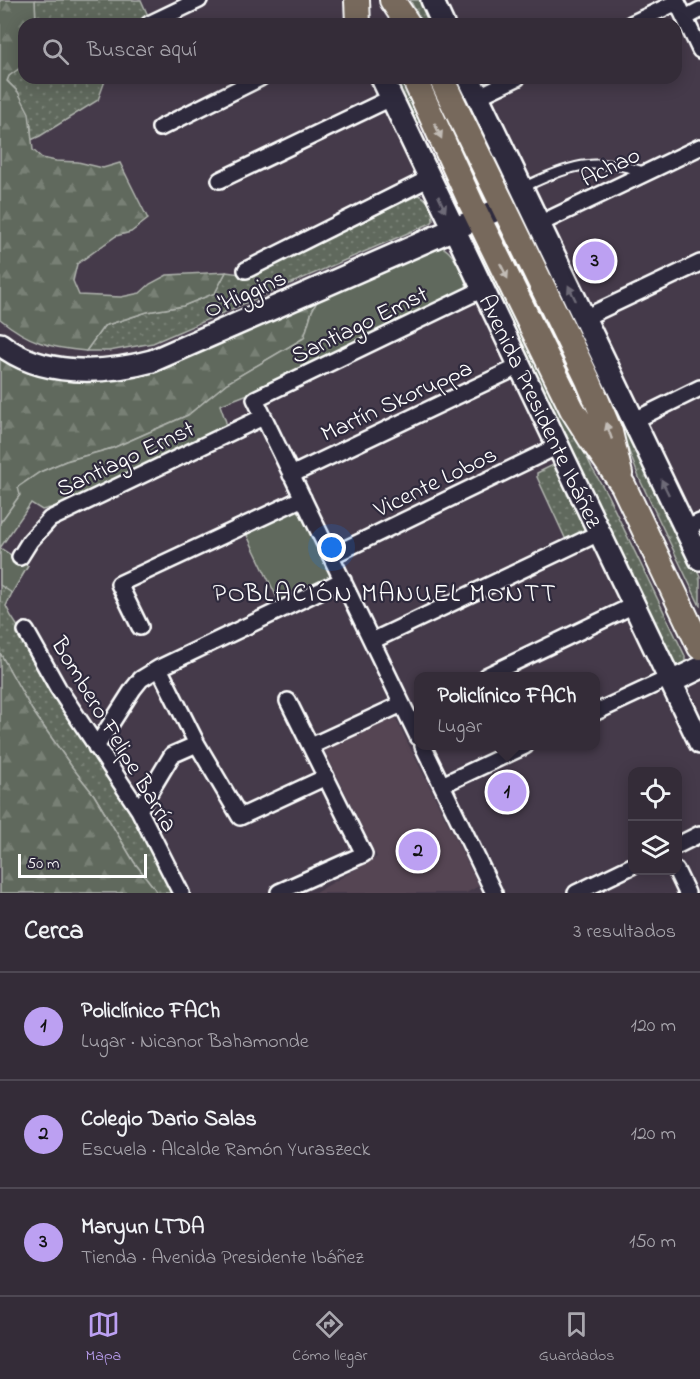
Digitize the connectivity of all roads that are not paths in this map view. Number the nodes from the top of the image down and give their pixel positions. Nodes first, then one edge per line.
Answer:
1 (199, 0) edge
2 (345, 0) edge
3 (357, 0) edge
4 (385, 0) edge
5 (392, 0) edge
6 (432, 0) edge
7 (677, 1) edge
8 (700, 10) edge
9 (162, 18) edge
10 (354, 18) edge
11 (357, 18) edge
12 (392, 18) edge
13 (404, 18) edge
14 (440, 18) edge
15 (644, 18) edge
16 (685, 18) junction
17 (700, 50) edge
18 (248, 84) edge
19 (385, 84) edge
20 (417, 84) edge
21 (444, 84) edge
22 (473, 87) edge
23 (391, 98) junction
24 (160, 128) dead end
25 (700, 147) edge
26 (646, 173) junction
27 (430, 178) junction
28 (220, 180) dead end
29 (521, 189) junction
30 (504, 207) junction
31 (478, 218) junction
32 (539, 224) junction
33 (454, 229) junction
34 (700, 263) edge
35 (246, 270) dead end
36 (483, 289) junction
37 (584, 318) junction
38 (0, 344) edge
39 (520, 366) junction
40 (700, 388) edge
41 (263, 417) junction
42 (633, 422) junction
43 (558, 446) junction
44 (291, 475) junction
45 (623, 485) junction
46 (303, 498) junction
47 (693, 525) edge
48 (599, 533) junction
49 (331, 556) junction
50 (20, 557) dead end
51 (700, 559) edge
52 (343, 580) junction
53 (634, 604) junction
54 (140, 627) dead end
55 (26, 631) dead end
56 (372, 641) junction
57 (700, 647) edge
58 (159, 668) junction
59 (700, 668) edge
60 (494, 672) edge
61 (670, 680) junction
62 (288, 701) dead end
63 (410, 709) edge
64 (600, 710) edge
65 (700, 743) edge
66 (197, 744) junction
67 (311, 746) junction
68 (96, 747) junction
69 (425, 750) edge
70 (516, 750) edge
71 (326, 777) junction
72 (442, 785) junction
73 (139, 810) junction
74 (700, 834) edge
75 (682, 842) edge
76 (628, 868) edge
77 (678, 875) edge
78 (279, 892) edge
79 (181, 893) edge
80 (494, 893) edge
81 (576, 893) edge
82 (687, 893) edge

1 - 9 street
2 - 10 street
3 - 11 main road
4 - 12 main road
5 - 13 main road
6 - 14 street
7 - 15 street
7 - 16 street
8 - 16 street
16 - 17 street
18 - 24 street
19 - 23 street, Avenida Presidente Ibáñez
20 -> 31 main road, Avenida Presidente Ibáñez
21 - 30 main road, Avenida Presidente Ibáñez
22 - 29 street
23 - 27 street, Avenida Presidente Ibáñez
23 - 28 street
25 - 26 street, Achao
26 - 29 lane
26 - 32 street, Achao
27 -> 33 street, Avenida Presidente Ibáñez
27 - 35 street
29 - 32 street
30 - 31 street, O'Higgins
45 -> 30 main road, Avenida Presidente Ibáñez
31 - 33 street, O'Higgins
31 -> 45 main road, Avenida Presidente Ibáñez
37 -> 32 street
33 - 36 street, Avenida Presidente Ibáñez
33 - 38 street, O'Higgins
34 - 37 street
36 - 39 street, Avenida Presidente Ibáñez
36 - 41 street, Santiago Emst
37 - 42 street
39 - 43 street, Avenida Presidente Ibáñez
39 - 44 street, Martín Skoruppa
40 - 42 street
41 - 44 street
41 - 50 street, Santiago Ernst
47 -> 42 street
43 - 48 street, Avenida Presidente Ibáñez
43 - 49 street, Vicente Lobos
44 - 46 street
45 - 57 main road, Avenida Presidente Ibáñez
46 - 49 street
46 - 54 street
47 - 51 street
48 - 53 street, Avenida Presidente Ibáñez
48 - 56 street
49 - 52 street
52 - 56 street
52 - 58 street
53 - 60 street
53 - 61 street, Avenida Presidente Ibáñez
55 - 68 street, Bombero Felipe Barría
56 - 63 street
58 - 66 street
58 - 68 street
59 - 61 street
61 - 64 street
61 - 65 street, Avenida Presidente Ibáñez
62 - 67 street
63 - 67 street
66 - 71 street
66 - 73 street
67 - 71 street
68 - 73 street, Bombero Felipe Barría
69 - 72 street
70 - 72 street
71 - 78 street
72 - 80 street
73 - 79 street, Bombero Felipe Barría
74 - 75 street
76 - 81 street
77 - 82 street

